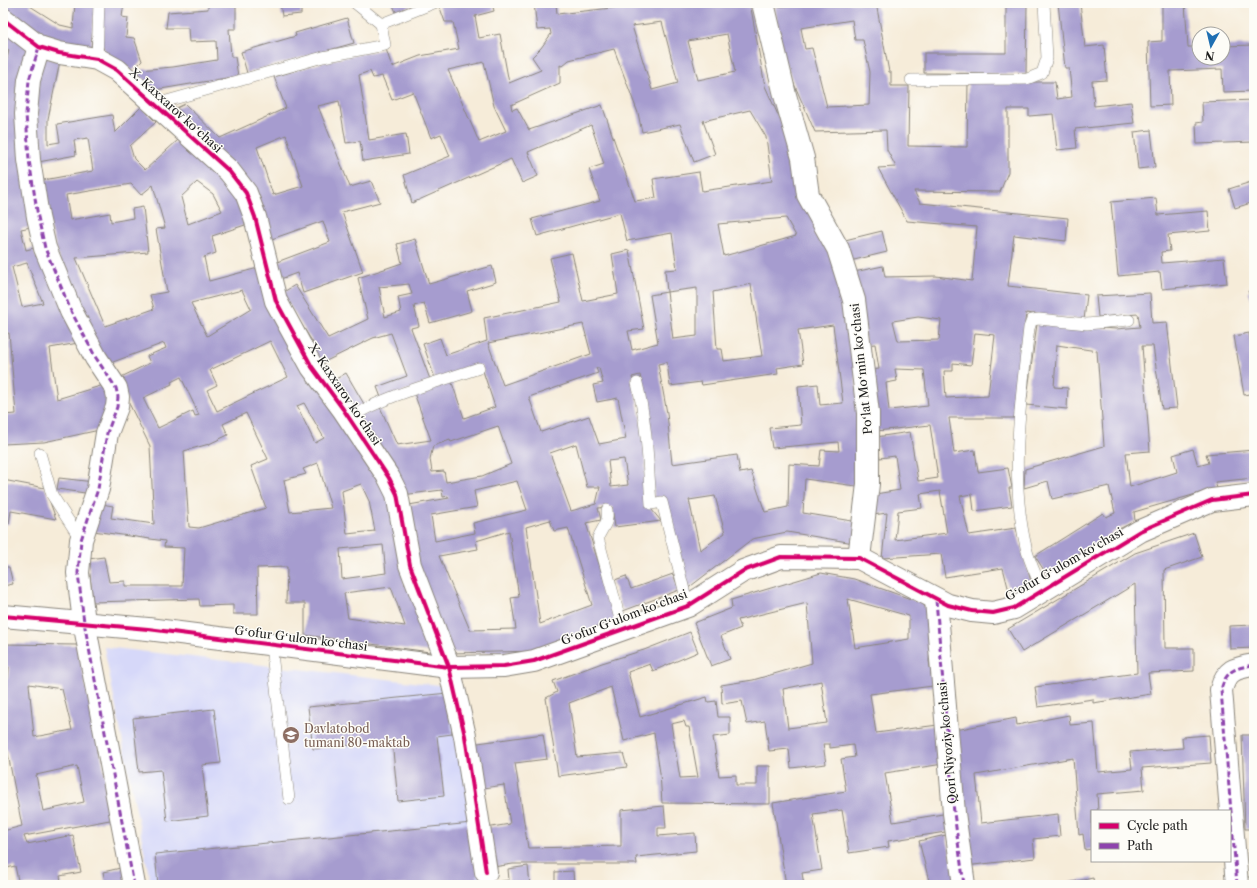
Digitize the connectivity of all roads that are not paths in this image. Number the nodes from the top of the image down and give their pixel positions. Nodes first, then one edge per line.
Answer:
1 (99, 3) edge
2 (355, 3) edge
3 (434, 3) edge
4 (763, 3) edge
5 (1044, 3) edge
6 (3, 19) edge
7 (380, 24) junction
8 (39, 47) junction
9 (97, 59) junction
10 (911, 80) dead end
11 (156, 104) junction
12 (1129, 320) dead end
13 (479, 368) dead end
14 (637, 383) dead end
15 (349, 418) junction
16 (40, 453) dead end
17 (1254, 495) edge
18 (607, 510) dead end
19 (81, 540) junction
20 (859, 558) junction
21 (1042, 590) junction
22 (936, 600) junction
23 (688, 606) junction
24 (3, 616) edge
25 (84, 622) junction
26 (623, 630) junction
27 (271, 645) junction
28 (1254, 665) edge
29 (449, 667) junction
30 (289, 799) dead end
31 (1231, 810) edge
32 (1231, 812) edge
33 (486, 872) dead end
34 (134, 885) edge
35 (964, 885) edge
36 (1237, 885) edge

1 - 9 lane
2 - 7 lane
3 - 7 lane
4 - 20 street, Poʻlat Moʻmin koʻchasi
5 - 10 lane
6 - 8 street, X. Kaxxarov koʻchasi
7 - 11 lane
8 - 9 street, X. Kaxxarov koʻchasi
8 - 19 street
9 - 11 street, X. Kaxxarov koʻchasi
11 - 15 street, X. Kaxxarov koʻchasi
12 - 21 lane
13 - 15 lane
14 - 23 lane
15 - 29 street, X. Kaxxarov koʻchasi
16 - 19 lane
17 - 21 street, Gʻofur Gʻulom koʻchasi
18 - 26 lane
19 - 25 street
20 - 22 street, Gʻofur Gʻulom koʻchasi
20 - 23 street, Gʻofur Gʻulom koʻchasi
21 - 22 street, Gʻofur Gʻulom koʻchasi
22 - 35 street, Qori Niyoziy koʻchasi
23 - 26 street, Gʻofur Gʻulom koʻchasi
24 - 25 street, Gʻofur Gʻulom koʻchasi
25 - 27 street, Gʻofur Gʻulom koʻchasi
25 - 34 street
26 - 29 street, Gʻofur Gʻulom koʻchasi
27 - 29 street, Gʻofur Gʻulom koʻchasi
27 - 30 lane
28 - 31 street
29 - 33 street, X. Kaxxarov koʻchasi
32 - 36 street

